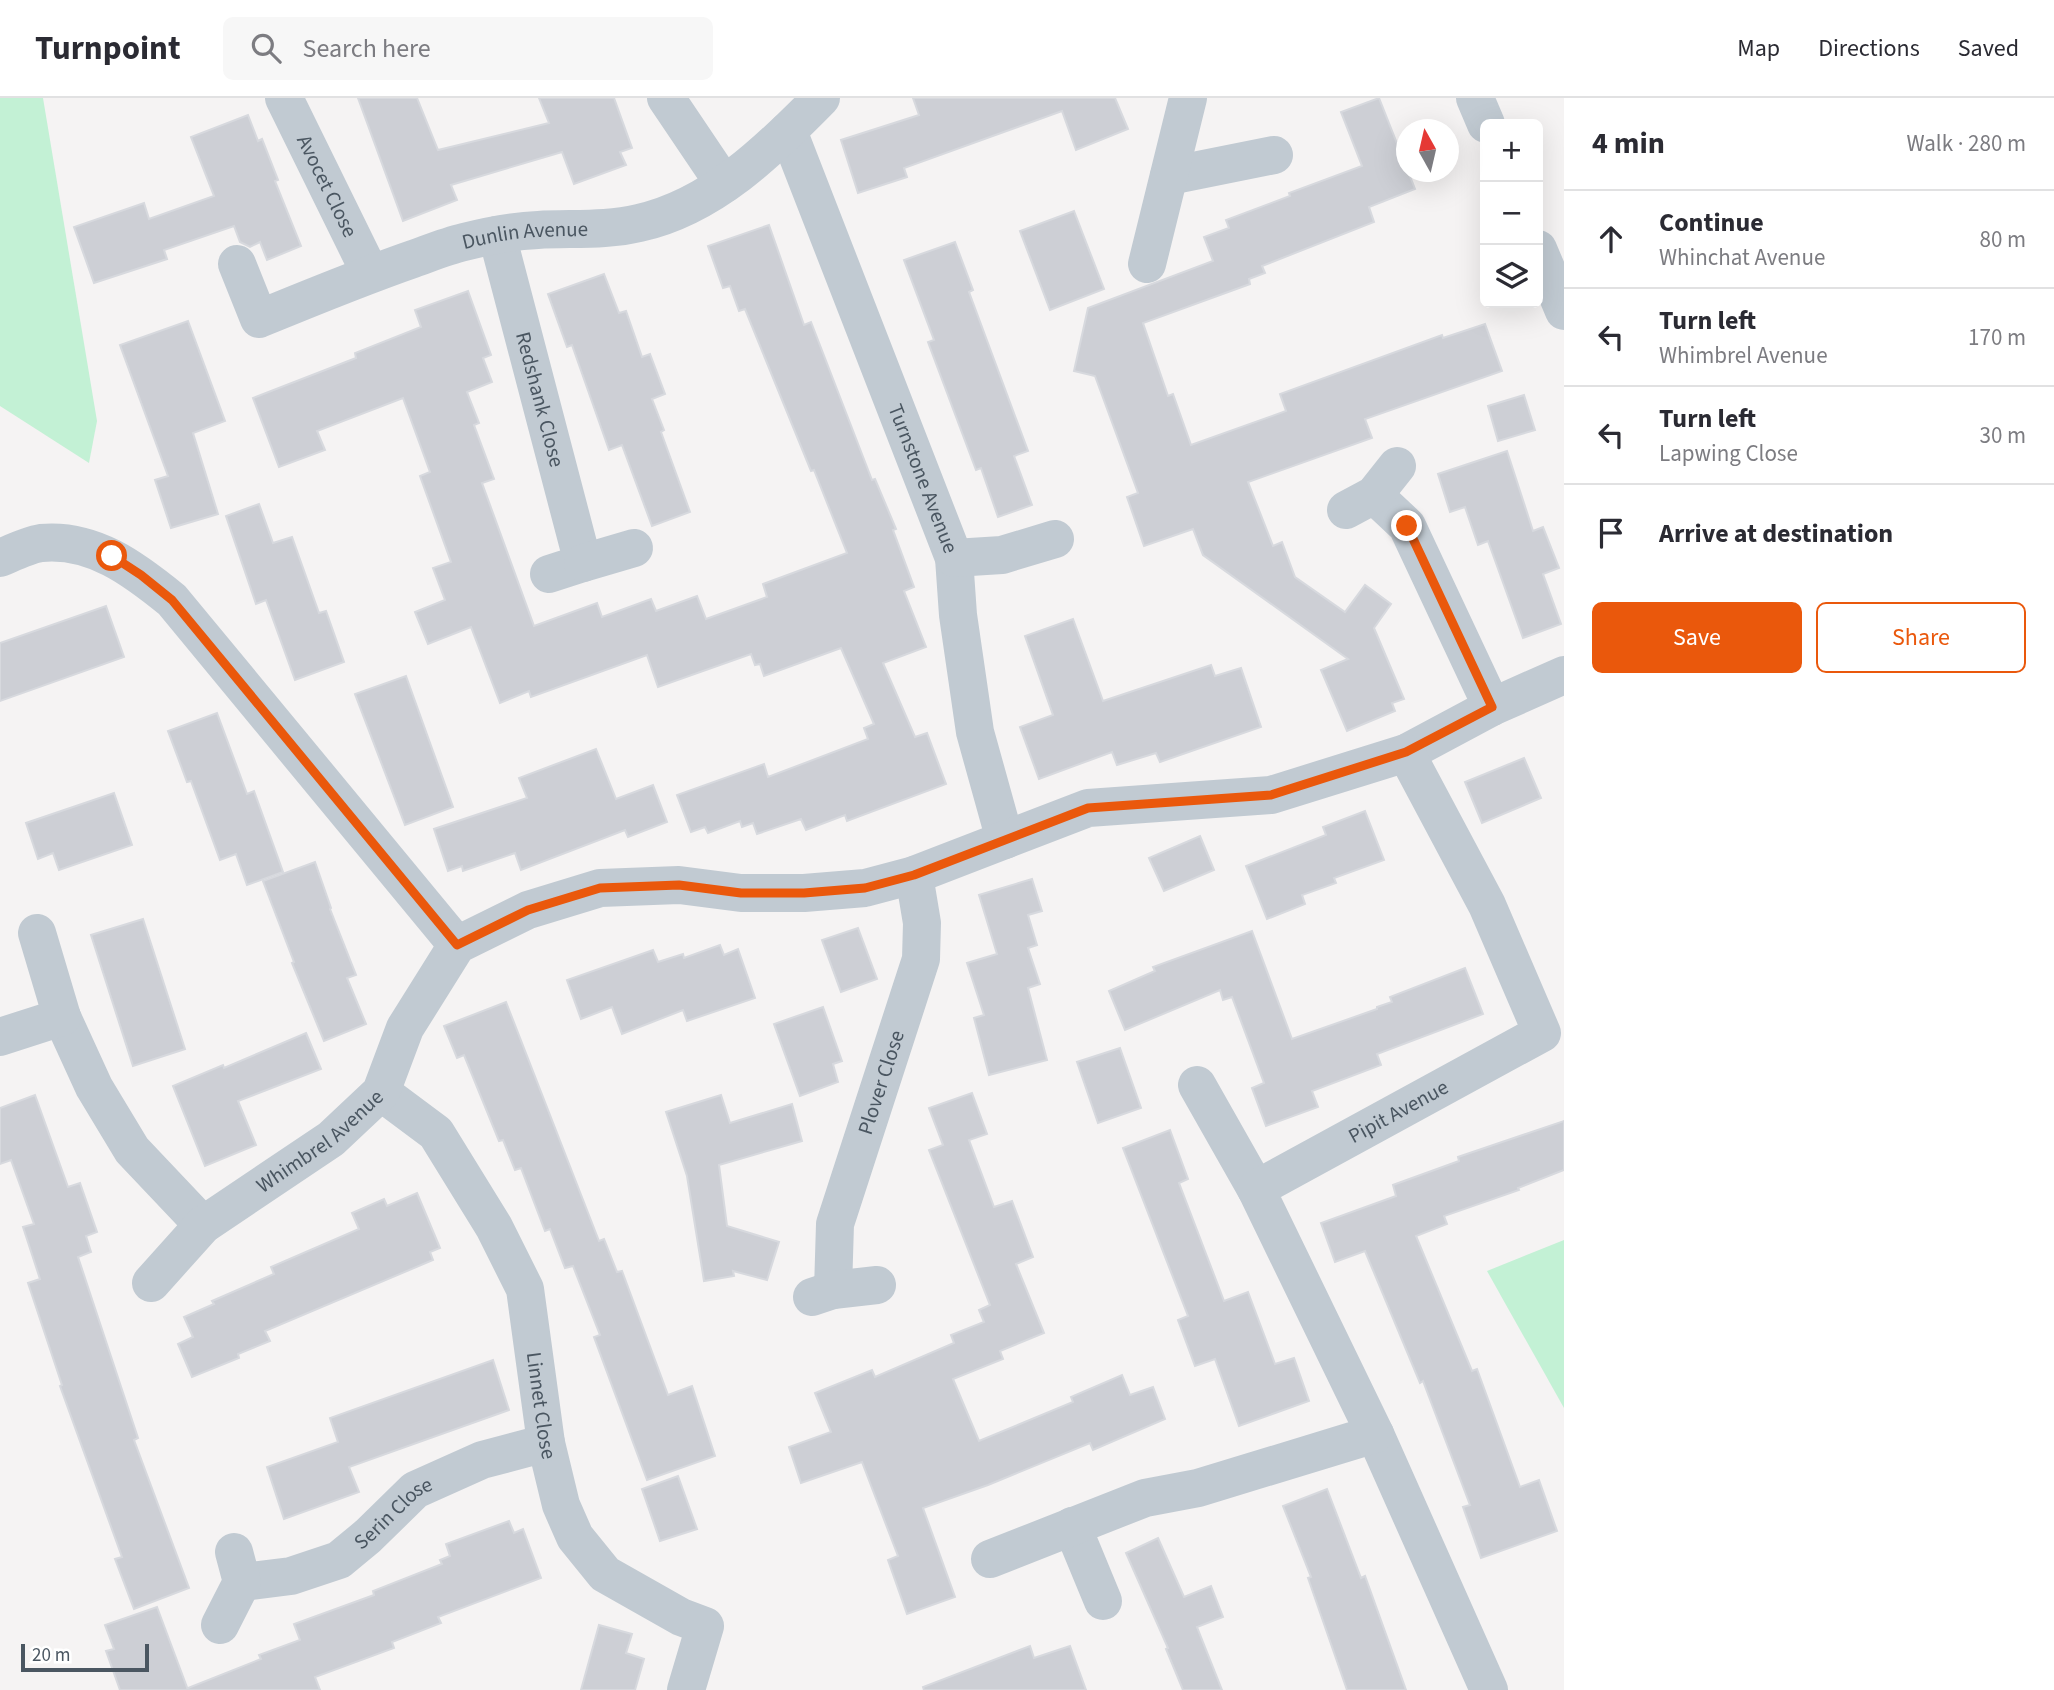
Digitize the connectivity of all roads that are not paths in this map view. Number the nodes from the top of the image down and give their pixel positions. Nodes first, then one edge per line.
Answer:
1 (284, 98) edge
2 (666, 98) edge
3 (821, 98) edge
4 (1188, 98) edge
5 (1475, 98) edge
6 (1484, 119) edge
7 (788, 131) junction
8 (1274, 155) dead end
9 (1169, 176) junction
10 (724, 184) junction
11 (497, 235) junction
12 (1543, 261) edge
13 (237, 264) dead end
14 (1147, 264) dead end
15 (370, 273) junction
16 (1564, 311) edge
17 (1372, 490) dead end
18 (1055, 539) dead end
19 (634, 548) dead end
20 (0, 558) edge
21 (954, 558) junction
22 (1564, 675) edge
23 (1492, 707) junction
24 (1406, 752) junction
25 (1005, 840) junction
26 (914, 875) junction
27 (37, 933) dead end
28 (457, 945) junction
29 (62, 1017) junction
30 (1553, 1031) edge
31 (0, 1037) edge
32 (1197, 1084) dead end
33 (380, 1092) junction
34 (1256, 1189) junction
35 (203, 1225) junction
36 (151, 1283) dead end
37 (877, 1285) dead end
38 (1375, 1434) junction
39 (546, 1443) junction
40 (1072, 1526) junction
41 (990, 1559) dead end
42 (1103, 1601) dead end
43 (220, 1625) dead end
44 (686, 1690) edge
45 (1489, 1690) edge

1 - 15 street, Avocet Close
2 - 10 street
3 - 7 street, Dunlin Avenue
4 - 9 street
5 - 6 street
7 - 10 street, Dunlin Avenue
7 - 21 street, Turnstone Avenue
8 - 9 street
9 - 14 street
10 - 11 street, Dunlin Avenue
11 - 15 street, Dunlin Avenue
11 - 19 street, Redshank Close
12 - 16 street
13 - 15 street, Dunlin Avenue
17 - 23 street
18 - 21 street
20 - 28 street
21 - 25 street, Turnstone Avenue
22 - 23 street
23 - 24 street
24 - 25 street
24 - 30 street, Pipit Avenue
25 - 26 street
26 - 28 street
26 - 37 street, Plover Close
27 - 29 street
28 - 33 street, Whimbrel Avenue
29 - 31 street
29 - 35 street
30 - 34 street, Pipit Avenue
32 - 34 street
33 - 35 street, Whimbrel Avenue
33 - 39 street, Linnet Close
34 - 38 street
35 - 36 street, Whimbrel Avenue
38 - 40 street
38 - 45 street
39 - 43 street, Serin Close
39 - 44 street, Linnet Close
40 - 41 street
40 - 42 street

